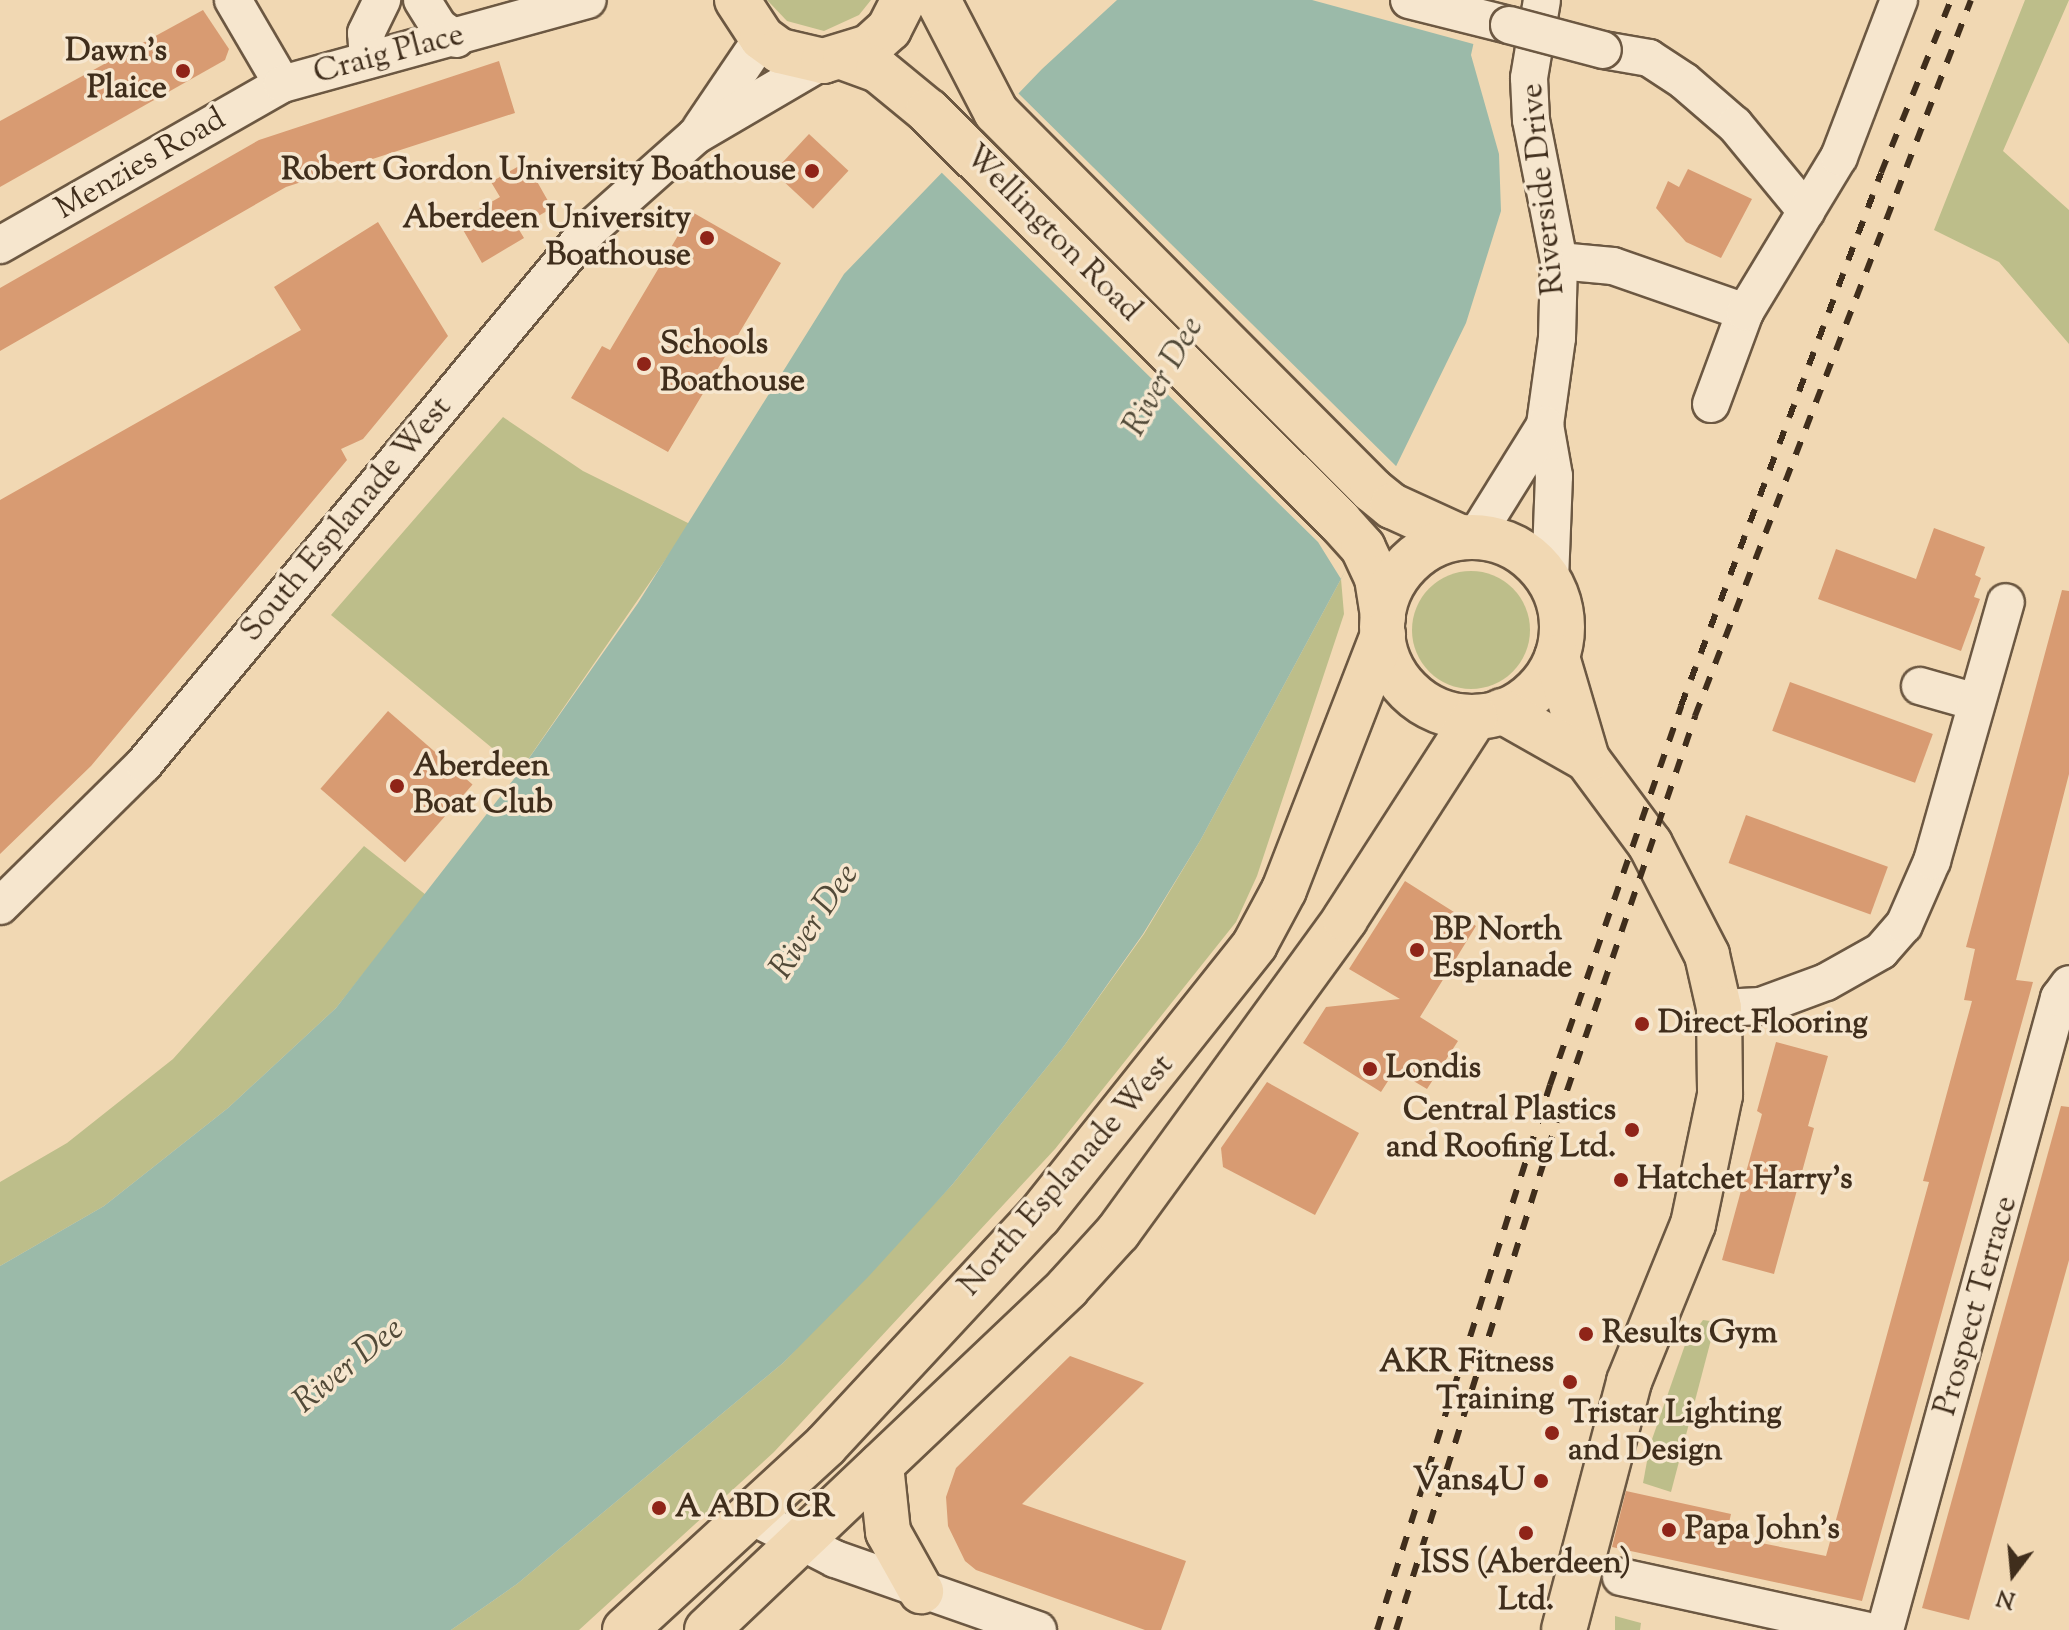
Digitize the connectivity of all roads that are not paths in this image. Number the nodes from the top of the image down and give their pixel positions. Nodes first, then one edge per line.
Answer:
1 (233, 0) edge
2 (382, 0) edge
3 (422, 0) edge
4 (588, 0) edge
5 (904, 0) edge
6 (938, 0) edge
7 (1409, 0) edge
8 (1542, 0) edge
9 (1899, 0) edge
10 (740, 13) edge
11 (456, 39) junction
12 (834, 59) junction
13 (368, 60) junction
14 (282, 84) junction
15 (695, 136) junction
16 (1806, 211) junction
17 (0, 245) edge
18 (1559, 261) junction
19 (1745, 312) junction
20 (1711, 404) dead end
21 (1545, 425) junction
22 (1468, 537) junction
23 (1550, 581) junction
24 (2006, 602) dead end
25 (1383, 626) junction
26 (1557, 657) junction
27 (1920, 686) dead end
28 (1976, 702) junction
29 (1489, 714) junction
30 (1587, 759) junction
31 (0, 906) edge
32 (2069, 984) edge
33 (1719, 1008) junction
34 (881, 1465) junction
35 (751, 1516) junction
36 (801, 1543) junction
37 (1621, 1577) dead end
38 (921, 1591) junction
39 (625, 1630) edge
40 (707, 1630) edge
41 (1038, 1630) edge
42 (1564, 1630) edge
43 (1865, 1630) edge
44 (1885, 1630) edge

1 - 14 street
2 - 13 street
3 - 11 street
4 - 11 street, Craig Place
5 - 12 main road
6 - 22 main road, Wellington Road
7 - 16 street, bridge
8 - 18 street, Riverside Drive
9 - 16 street
10 - 12 main road, Wellington Road
10 - 15 street, South Esplanade West
11 - 13 street, Craig Place
12 - 15 street, South Esplanade West
12 - 25 main road, Wellington Road
13 - 14 street, Craig Place
14 - 17 street, Menzies Road
15 - 31 street, South Esplanade West
16 - 19 street
18 - 19 street
18 - 21 street, Riverside Drive
19 - 20 street
21 - 22 street
21 - 23 street
22 - 23 main road
22 - 25 main road
23 - 26 main road
24 - 28 street
25 - 29 main road
25 - 35 main road, North Esplanade West
26 - 29 main road
26 - 30 main road
27 - 28 street
28 - 33 street
29 - 30 main road
29 - 34 main road, North Esplanade West
30 - 33 main road
32 - 44 street, Prospect Terrace
33 - 42 main road
34 - 36 main road, North Esplanade West
34 - 38 main road
35 - 36 street
35 - 39 main road, North Esplanade West
36 - 38 street
36 - 40 main road, North Esplanade West
37 - 43 street
38 - 41 street

